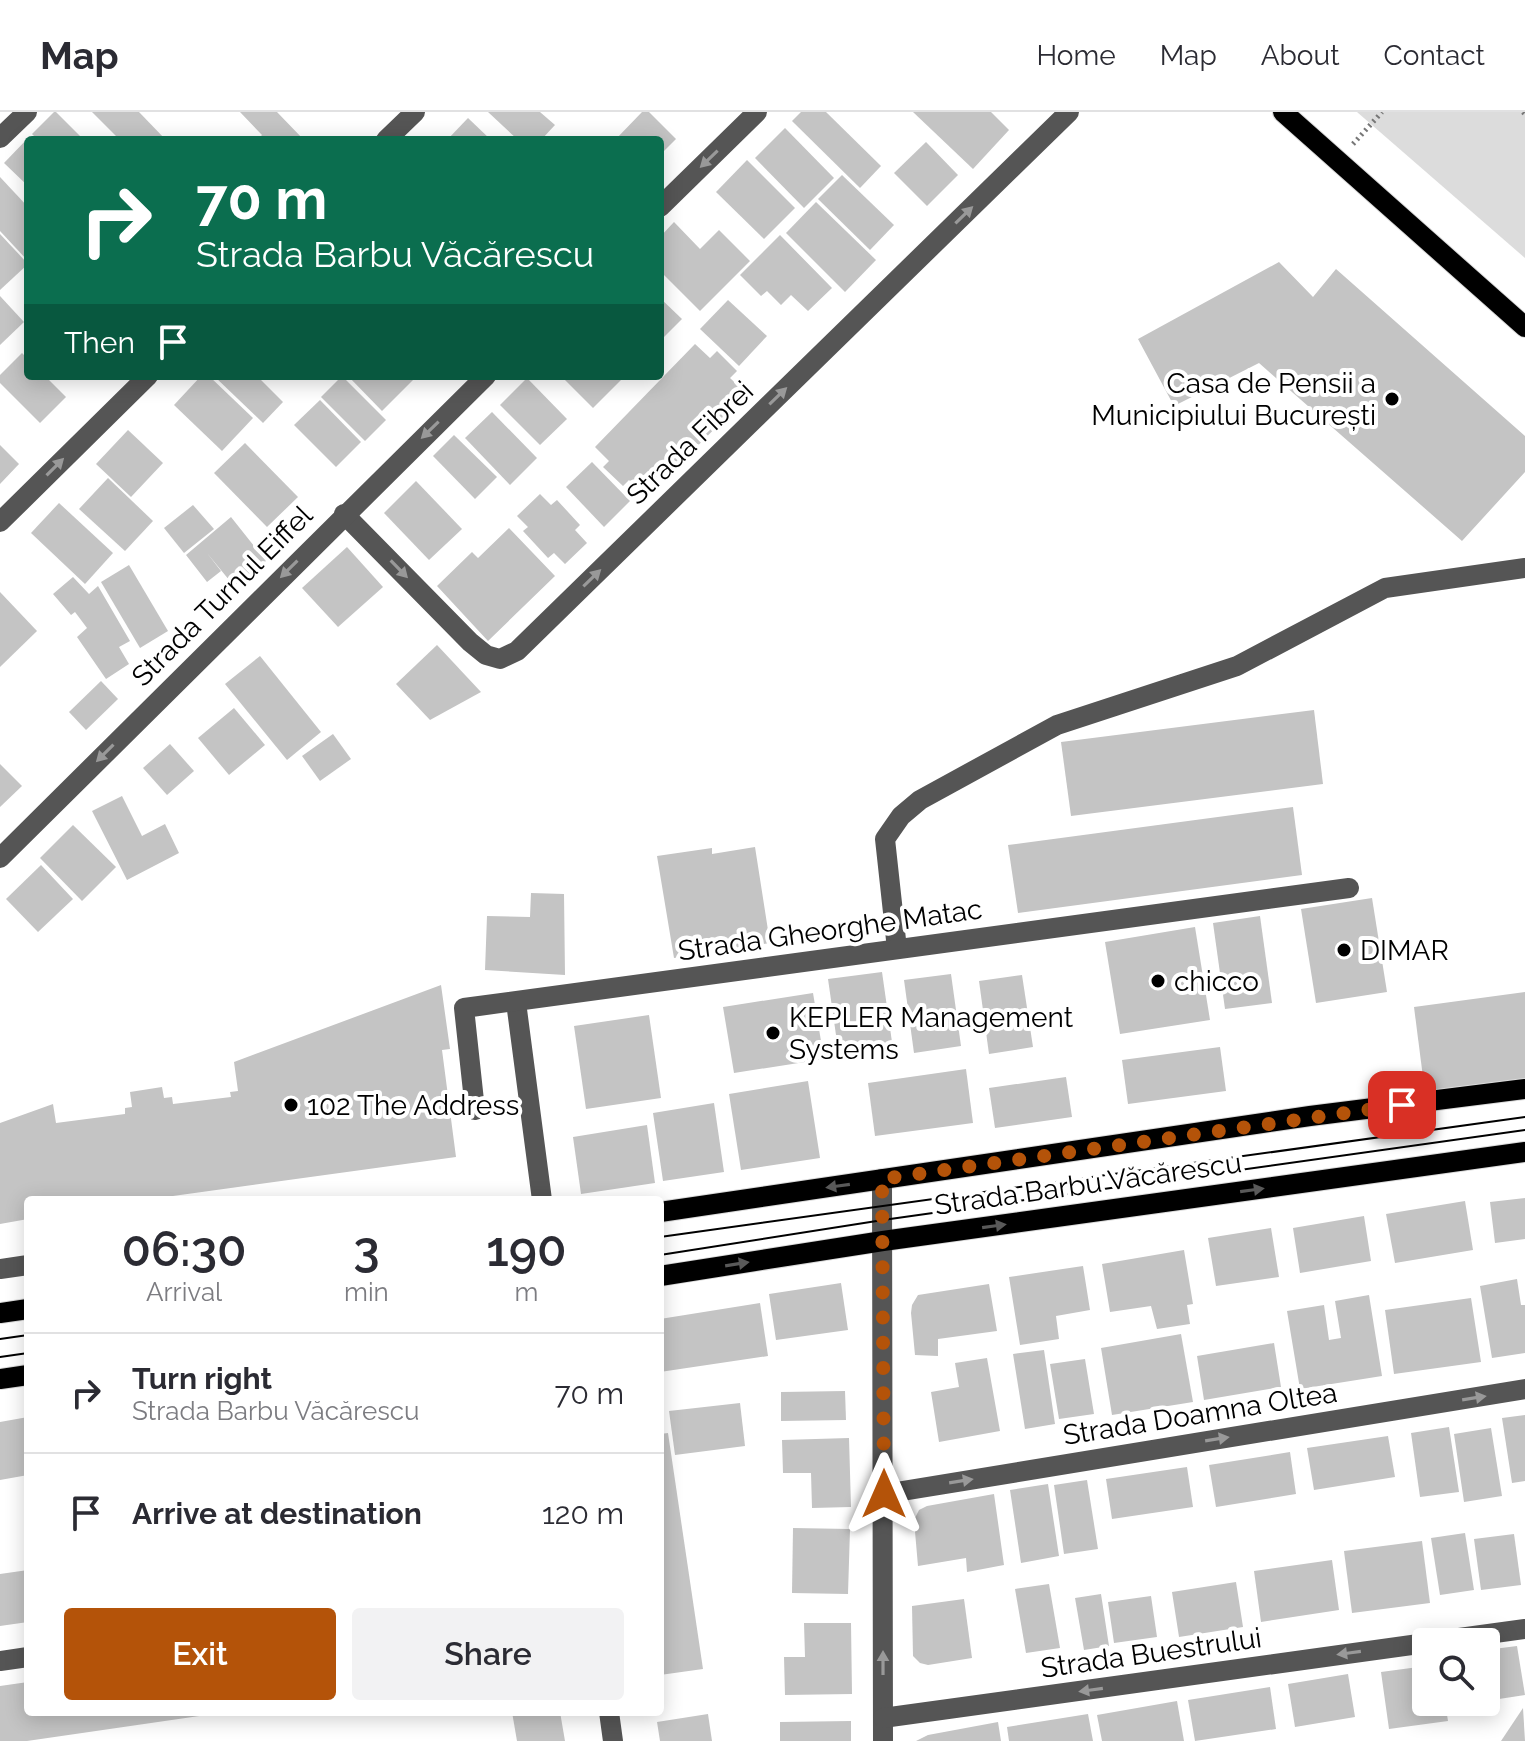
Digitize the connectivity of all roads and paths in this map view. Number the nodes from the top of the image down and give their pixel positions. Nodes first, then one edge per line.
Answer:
1 (27, 112) edge
2 (415, 112) edge
3 (757, 112) edge
4 (1069, 112) edge
5 (1283, 112) edge
6 (1382, 112) edge
7 (390, 136) edge
8 (0, 138) edge
9 (1338, 161) junction
10 (664, 203) edge
11 (1525, 327) edge
12 (144, 380) edge
13 (482, 380) edge
14 (344, 514) junction
15 (0, 522) edge
16 (1525, 568) edge
17 (0, 858) edge
18 (1349, 888) dead end
19 (897, 949) junction
20 (516, 1002) junction
21 (1525, 1089) edge
22 (475, 1110) dead end
23 (1525, 1152) edge
24 (882, 1179) junction
25 (541, 1196) edge
26 (664, 1211) edge
27 (883, 1241) junction
28 (24, 1266) edge
29 (0, 1269) edge
30 (664, 1275) edge
31 (24, 1310) edge
32 (0, 1313) edge
33 (24, 1376) edge
34 (0, 1379) edge
35 (1525, 1389) edge
36 (884, 1494) junction
37 (1525, 1629) edge
38 (1500, 1632) edge
39 (1412, 1644) edge
40 (24, 1658) edge
41 (0, 1661) edge
42 (610, 1716) edge
43 (883, 1718) junction
44 (613, 1741) edge
45 (883, 1741) edge

1 - 8 street
2 - 7 street
3 -> 10 street
14 -> 4 street, Strada Fibrei
5 - 9 main road
6 - 9 path
9 - 11 main road
15 -> 12 street
13 -> 14 street, Strada Turnul Eiffel
14 -> 17 street, Strada Turnul Eiffel
16 - 19 street
18 - 19 street, Strada Gheorghe Matac
19 - 20 street, Strada Gheorghe Matac
20 - 22 street, Strada Gheorghe Matac
20 - 25 street
21 - 24 main road, Strada Barbu Văcărescu
27 -> 23 main road, Strada Barbu Văcărescu
24 -> 26 main road, Strada Barbu Văcărescu
24 - 27 street
30 -> 27 main road, Strada Barbu Văcărescu
27 - 36 street
28 - 29 street
31 - 32 main road
33 - 34 main road
36 -> 35 street, Strada Doamna Oltea
43 -> 36 street
37 - 38 street, Strada Buestrului
39 -> 43 street, Strada Buestrului
40 - 41 street
42 - 44 street
43 - 45 street

